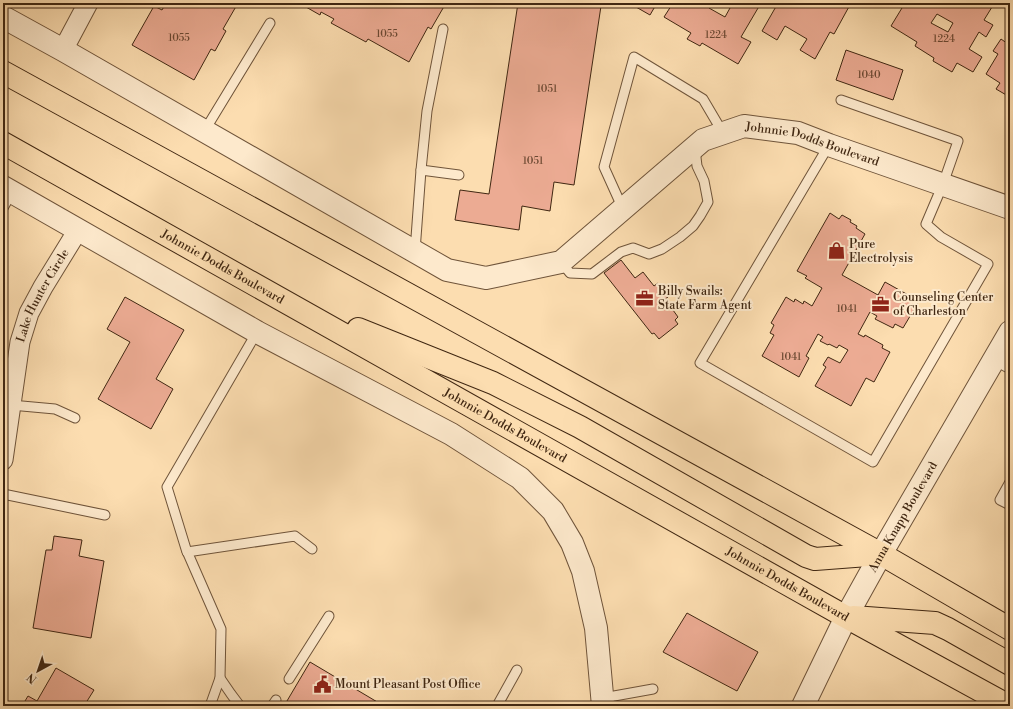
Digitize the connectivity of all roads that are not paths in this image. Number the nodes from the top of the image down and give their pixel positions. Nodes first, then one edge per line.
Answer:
1 (88, 3) edge
2 (3, 17) edge
3 (270, 23) dead end
4 (443, 29) dead end
5 (63, 50) junction
6 (3, 72) edge
7 (841, 100) dead end
8 (205, 130) junction
9 (724, 133) junction
10 (3, 143) edge
11 (829, 145) junction
12 (695, 147) junction
13 (421, 170) junction
14 (459, 175) dead end
15 (943, 184) junction
16 (6, 196) edge
17 (1010, 208) edge
18 (623, 209) junction
19 (78, 230) junction
20 (416, 251) junction
21 (561, 262) junction
22 (277, 297) junction
23 (257, 332) junction
24 (1010, 332) edge
25 (1002, 365) edge
26 (11, 405) junction
27 (75, 418) dead end
28 (4, 451) edge
29 (1010, 482) edge
30 (3, 494) edge
31 (1010, 506) edge
32 (105, 515) dead end
33 (312, 549) dead end
34 (187, 552) junction
35 (881, 554) junction
36 (329, 616) dead end
37 (846, 617) junction
38 (1010, 629) edge
39 (1010, 664) edge
40 (517, 670) dead end
41 (220, 678) junction
42 (290, 679) dead end
43 (653, 689) dead end
44 (603, 702) edge
45 (210, 706) edge
46 (240, 706) edge
47 (497, 706) edge
48 (803, 706) edge
49 (1009, 706) edge

1 - 5 street
2 - 5 street, Johnnie Dodds Boulevard
3 - 8 lane
4 - 13 lane
5 - 8 street, Johnnie Dodds Boulevard
6 - 35 highway
7 - 15 lane
8 - 20 street, Johnnie Dodds Boulevard
9 - 11 street, Johnnie Dodds Boulevard
9 - 12 street, Johnnie Dodds Boulevard
9 - 18 lane
10 - 22 highway, Johnnie Dodds Boulevard
11 - 15 street, Johnnie Dodds Boulevard
11 - 15 lane
12 - 18 street, Johnnie Dodds Boulevard
12 - 21 lane
13 - 14 lane
13 - 20 lane
15 - 17 street, Johnnie Dodds Boulevard
16 - 19 street
18 - 21 street, Johnnie Dodds Boulevard
19 - 23 street
19 - 26 street, Lake Hunter Circle
20 - 21 street, Johnnie Dodds Boulevard
22 - 35 highway
22 - 37 highway, Johnnie Dodds Boulevard
23 - 34 lane
23 - 44 street
24 - 25 street, Anna Knapp Boulevard
25 - 35 street, Anna Knapp Boulevard
26 - 27 lane
26 - 28 street, Lake Hunter Circle
29 - 31 lane
30 - 32 lane
33 - 34 lane
34 - 41 lane
35 - 37 street, Anna Knapp Boulevard
35 - 38 highway
36 - 42 lane
37 - 39 highway
37 - 48 street, Anna Knapp Boulevard
37 - 49 highway, Johnnie Dodds Boulevard
40 - 47 lane
41 - 45 lane
41 - 46 lane
43 - 44 lane

